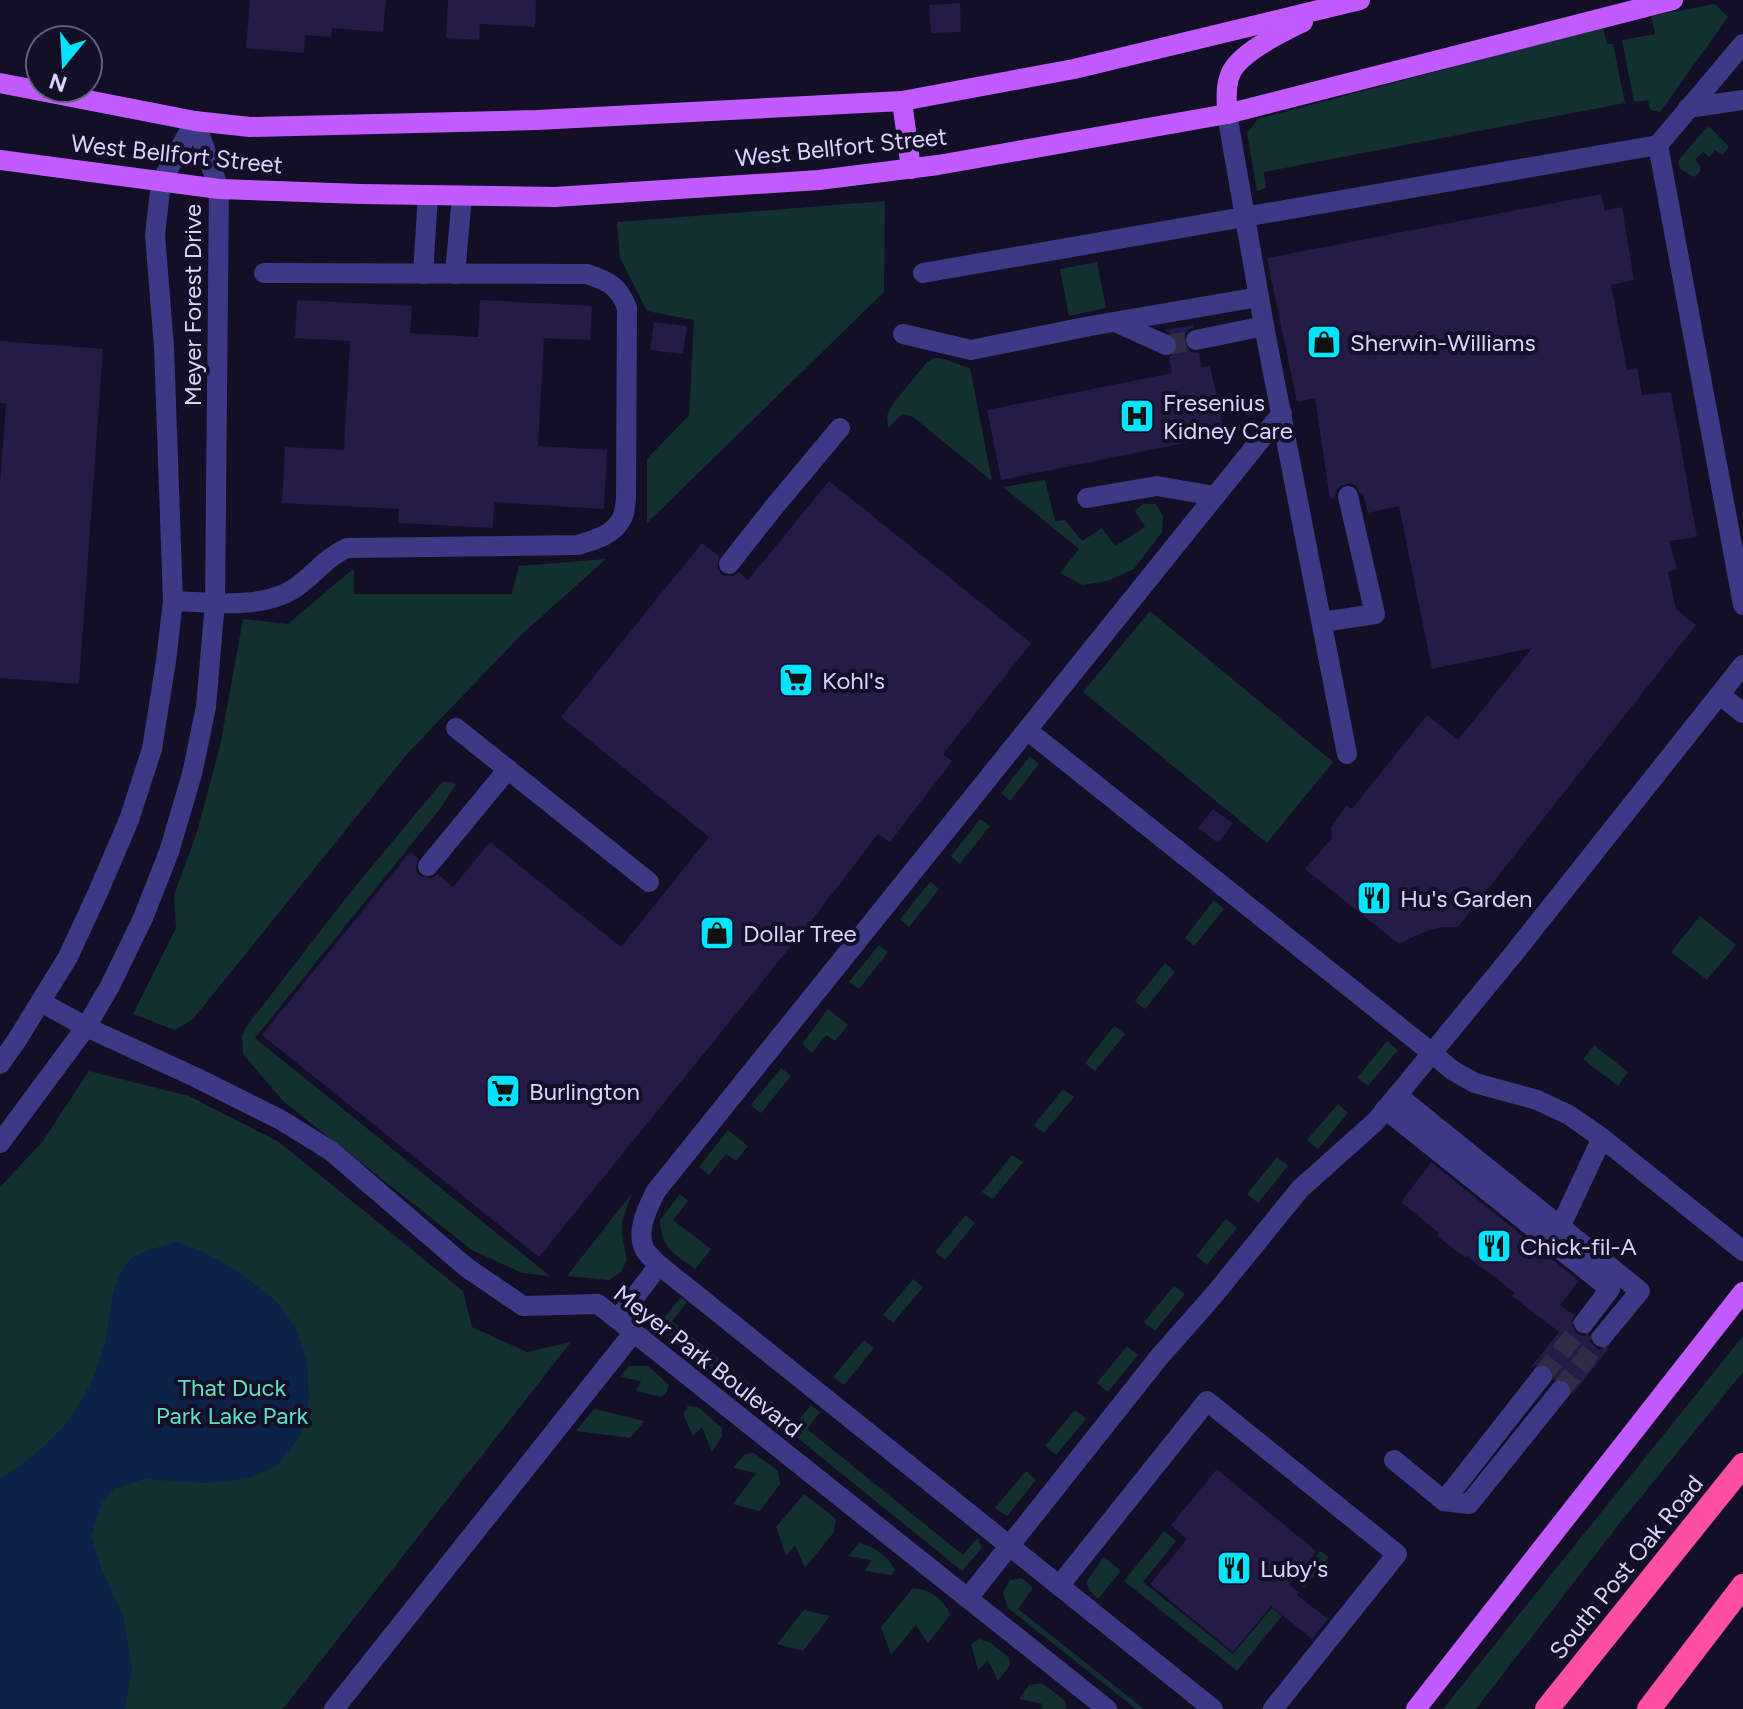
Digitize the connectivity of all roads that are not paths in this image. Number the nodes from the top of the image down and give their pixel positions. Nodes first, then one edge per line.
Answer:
1 (1673, 0) edge
2 (1350, 2) edge
3 (1743, 44) edge
4 (0, 83) edge
5 (1743, 100) edge
6 (902, 101) junction
7 (1688, 108) junction
8 (1227, 114) junction
9 (195, 121) junction
10 (1658, 145) junction
11 (0, 160) edge
12 (911, 169) junction
13 (161, 182) junction
14 (219, 189) junction
15 (428, 195) junction
16 (462, 196) junction
17 (1244, 216) junction
18 (264, 273) dead end
19 (923, 273) dead end
20 (423, 274) junction
21 (455, 274) junction
22 (1259, 297) junction
23 (1115, 322) junction
24 (1264, 326) junction
25 (903, 334) dead end
26 (1196, 340) tunnel mouth
27 (1166, 345) tunnel mouth
28 (1282, 413) junction
29 (840, 428) dead end
30 (1215, 496) junction
31 (1348, 496) dead end
32 (1087, 498) dead end
33 (729, 564) dead end
34 (173, 601) junction
35 (215, 602) junction
36 (1743, 605) edge
37 (1322, 622) junction
38 (1743, 665) edge
39 (1720, 695) junction
40 (1743, 713) edge
41 (456, 728) dead end
42 (1027, 730) junction
43 (1347, 754) dead end
44 (508, 769) junction
45 (428, 866) dead end
46 (649, 882) dead end
47 (41, 1002) junction
48 (86, 1027) junction
49 (1432, 1053) junction
50 (0, 1064) edge
51 (1391, 1102) junction
52 (1602, 1138) junction
53 (0, 1143) edge
54 (1557, 1235) junction
55 (1743, 1251) edge
56 (659, 1265) junction
57 (1743, 1292) edge
58 (1584, 1323) tunnel mouth
59 (626, 1325) junction
60 (1602, 1337) tunnel mouth
61 (1542, 1376) tunnel mouth
62 (1560, 1391) tunnel mouth
63 (1394, 1460) dead end
64 (1743, 1465) edge
65 (1444, 1501) junction
66 (1009, 1546) junction
67 (1059, 1586) junction
68 (1743, 1586) edge
69 (968, 1598) junction
70 (1549, 1707) edge
71 (334, 1709) edge
72 (1107, 1709) edge
73 (1213, 1709) edge
74 (1273, 1709) edge
75 (1416, 1709) edge
76 (1649, 1709) edge

1 - 8 main road, West Bellfort Street
2 - 6 main road, West Bellfort Street
2 - 8 main road
3 - 7 street
4 - 9 main road, West Bellfort Street
5 - 7 street
6 - 9 main road, West Bellfort Street
6 - 12 main road
7 - 10 street
8 - 12 main road, West Bellfort Street
8 - 17 street
9 - 13 street, Meyer Forest Drive
9 - 14 street, Meyer Forest Drive
10 - 17 street
10 - 36 street
11 - 13 main road, West Bellfort Street
12 - 16 main road, West Bellfort Street
13 - 14 main road, West Bellfort Street
13 - 34 street, Meyer Forest Drive
14 - 15 main road, West Bellfort Street
14 - 35 street, Meyer Forest Drive
15 - 16 main road, West Bellfort Street
15 - 20 street
16 - 21 street
17 - 19 street
17 - 22 street
18 - 20 street
20 - 21 street
21 - 35 street
22 - 23 street
22 - 24 street
23 - 25 street
23 - 27 street
24 - 26 street
24 - 28 street
28 - 30 street
28 - 37 street
29 - 33 street
30 - 32 street
30 - 42 street
31 - 37 street
34 - 35 street
34 - 47 street, Meyer Forest Drive
35 - 48 street, Meyer Forest Drive
37 - 43 street
38 - 39 street
39 - 40 street
39 - 49 street
41 - 44 street
42 - 49 street
42 - 56 street
44 - 45 street
44 - 46 street
47 - 48 street, Meyer Park Boulevard
47 - 50 street, Meyer Forest Drive
48 - 53 street, Meyer Forest Drive
48 - 59 street, Meyer Park Boulevard
49 - 51 street
49 - 52 street
51 - 54 street
51 - 66 street
52 - 54 street
52 - 55 street
54 - 58 street
54 - 60 street
56 - 59 street
56 - 66 street
57 - 75 main road
59 - 69 street, Meyer Park Boulevard
59 - 71 street
61 - 65 street
62 - 65 street
63 - 65 street
64 - 70 highway, South Post Oak Road
66 - 67 street
66 - 69 street
67 - 73 street
67 - 74 street
68 - 76 highway
69 - 72 street, Meyer Park Boulevard

